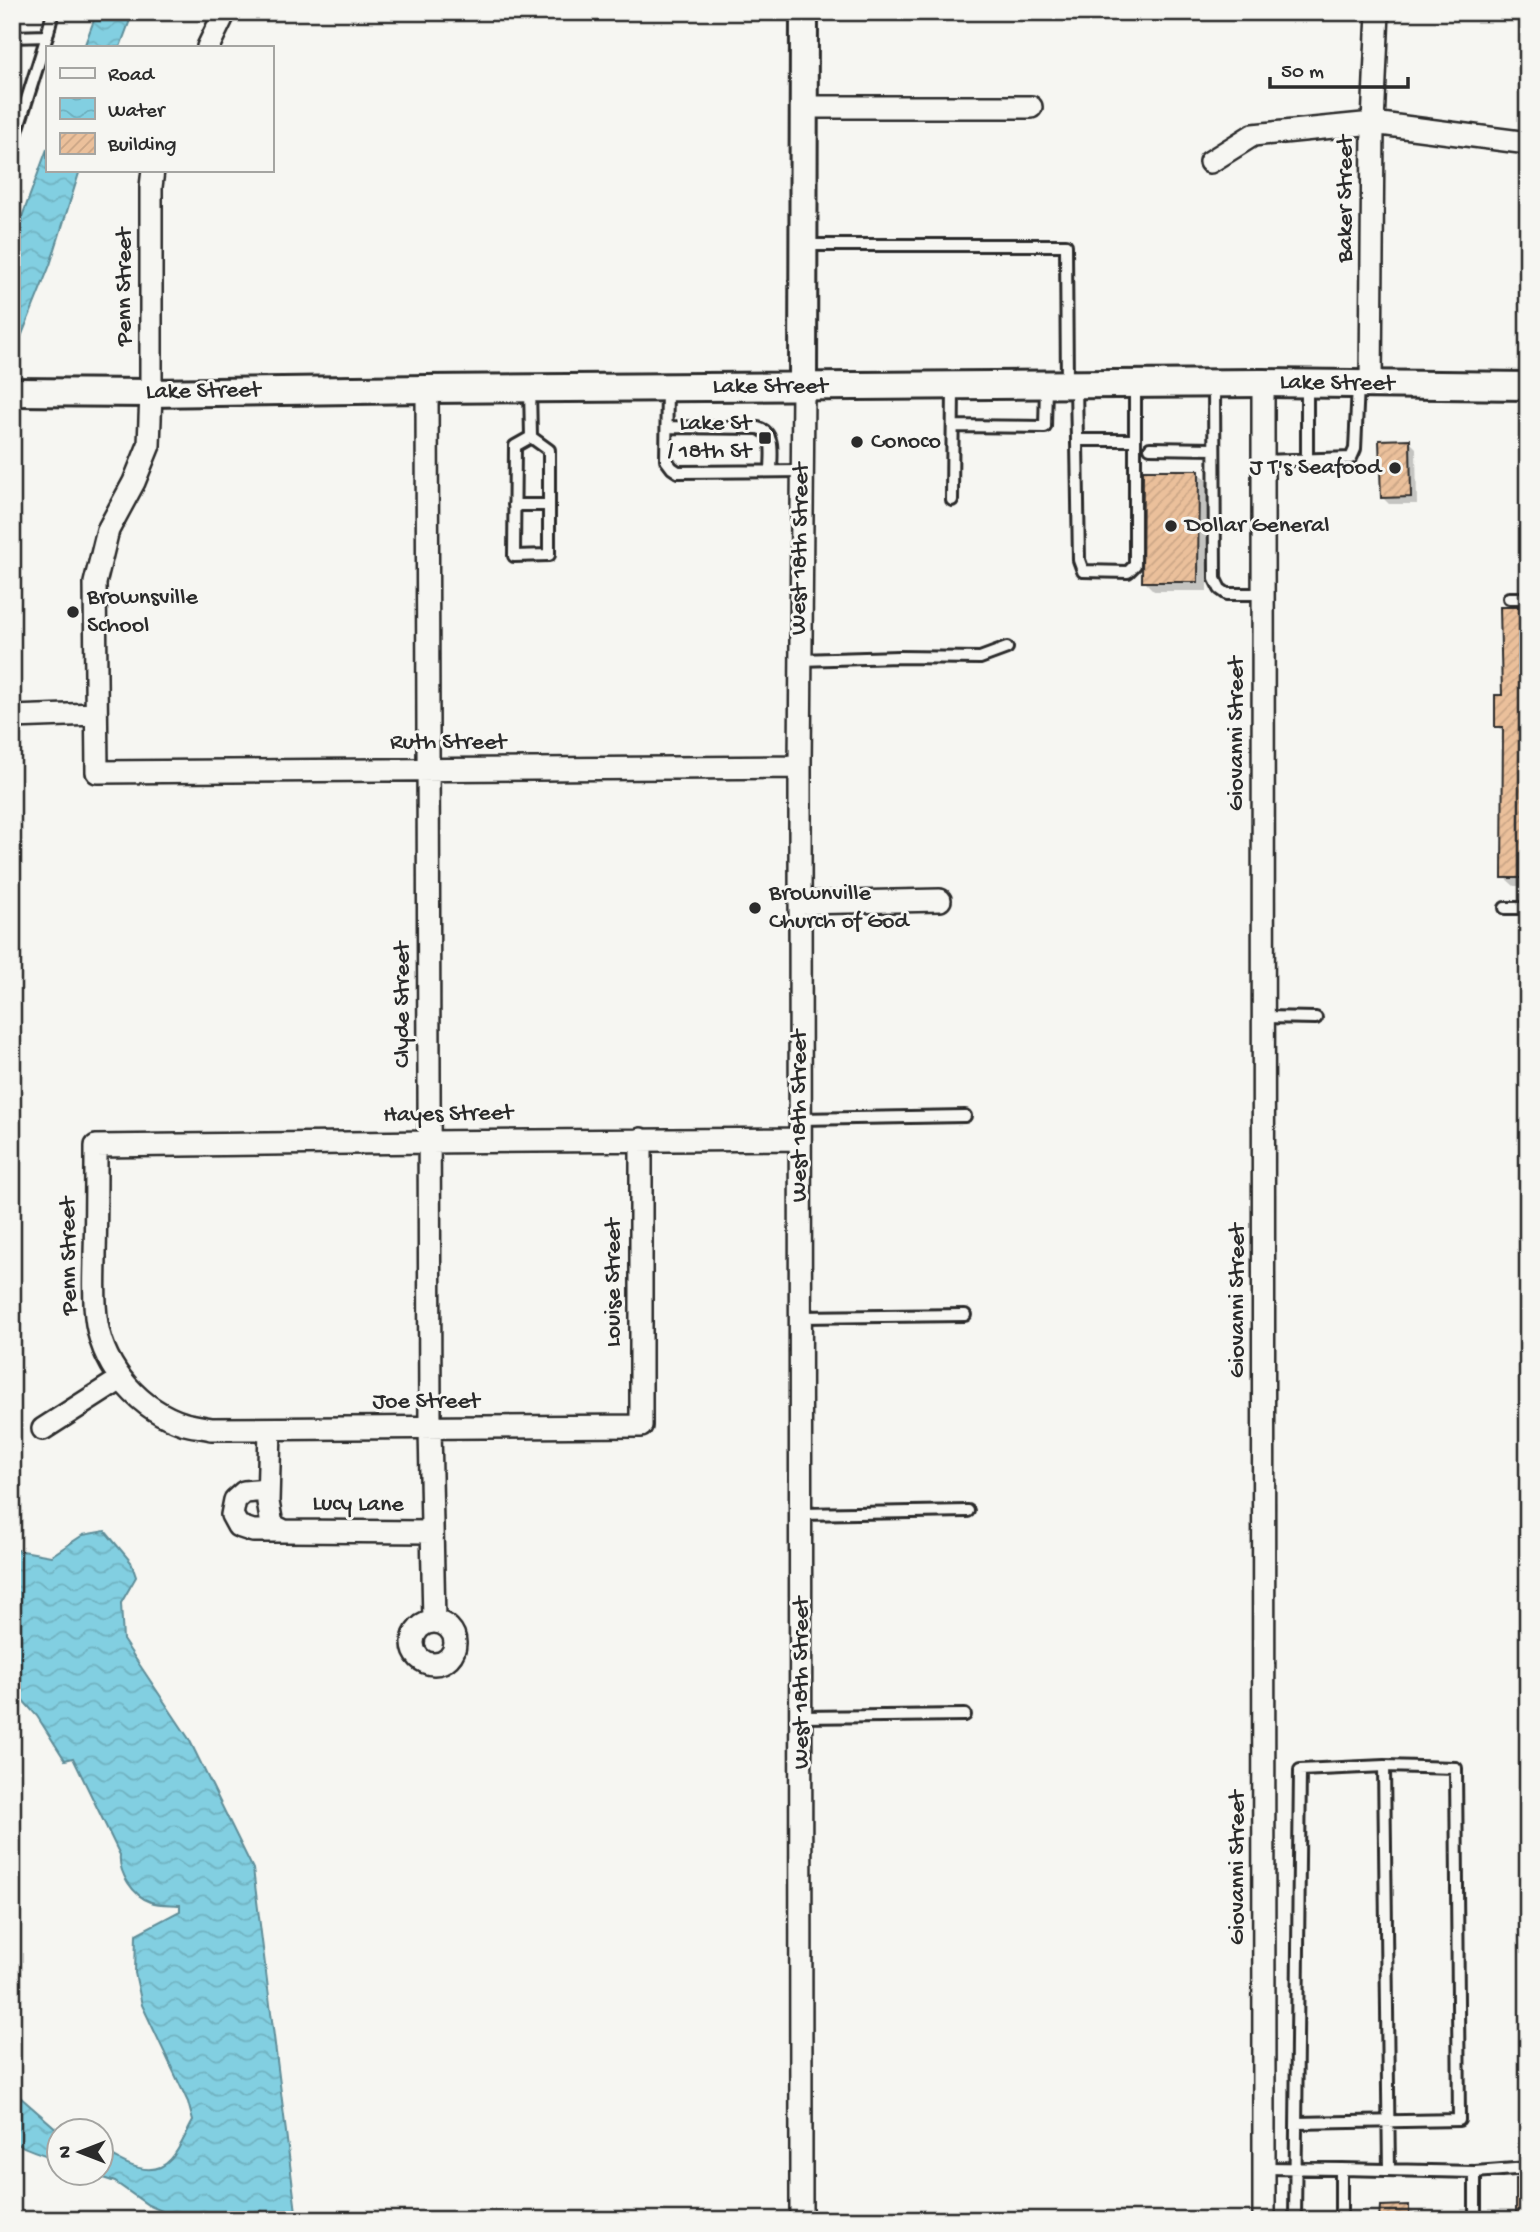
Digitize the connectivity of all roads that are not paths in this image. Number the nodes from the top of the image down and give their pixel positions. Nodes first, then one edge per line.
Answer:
1 (53, 12) edge
2 (225, 12) edge
3 (804, 12) edge
4 (1378, 12) edge
5 (47, 36) junction
6 (12, 37) edge
7 (208, 46) edge
8 (804, 107) junction
9 (1031, 107) dead end
10 (1373, 123) junction
11 (1528, 143) edge
12 (12, 147) edge
13 (1210, 162) dead end
14 (153, 172) edge
15 (804, 245) junction
16 (1214, 383) junction
17 (1263, 383) junction
18 (1063, 384) junction
19 (1135, 384) junction
20 (1307, 384) junction
21 (1365, 385) junction
22 (953, 386) junction
23 (1528, 386) edge
24 (667, 387) junction
25 (803, 387) junction
26 (530, 388) junction
27 (428, 389) junction
28 (18, 392) edge
29 (151, 393) junction
30 (953, 426) junction
31 (667, 427) junction
32 (692, 427) junction
33 (714, 427) junction
34 (736, 428) junction
35 (531, 437) junction
36 (692, 440) dead end
37 (714, 440) dead end
38 (1077, 440) junction
39 (1135, 440) junction
40 (736, 441) dead end
41 (1150, 448) dead end
42 (1214, 449) junction
43 (692, 459) dead end
44 (714, 459) dead end
45 (736, 459) dead end
46 (1307, 459) junction
47 (1263, 461) junction
48 (714, 471) junction
49 (736, 471) junction
50 (771, 471) junction
51 (802, 471) junction
52 (692, 472) junction
53 (952, 500) dead end
54 (514, 505) junction
55 (549, 505) junction
56 (1263, 594) junction
57 (1509, 598) dead end
58 (1528, 598) edge
59 (1007, 648) dead end
60 (800, 660) junction
61 (96, 714) junction
62 (12, 717) edge
63 (800, 767) junction
64 (430, 770) junction
65 (97, 772) joint
66 (940, 901) dead end
67 (801, 903) junction
68 (1505, 908) dead end
69 (1528, 908) edge
70 (1264, 1017) junction
71 (1316, 1018) dead end
72 (965, 1116) dead end
73 (800, 1129) junction
74 (641, 1139) junction
75 (430, 1142) junction
76 (96, 1146) joint
77 (965, 1315) dead end
78 (800, 1317) junction
79 (121, 1379) junction
80 (641, 1426) joint
81 (430, 1428) junction
82 (43, 1429) dead end
83 (212, 1429) joint
84 (270, 1429) junction
85 (268, 1490) junction
86 (968, 1511) dead end
87 (801, 1514) junction
88 (284, 1531) junction
89 (432, 1532) junction
90 (434, 1622) dead end
91 (965, 1715) dead end
92 (802, 1717) junction
93 (1384, 1766) junction
94 (1389, 2122) junction
95 (1296, 2123) junction
96 (1264, 2168) junction
97 (1528, 2168) edge
98 (1295, 2169) junction
99 (1341, 2169) junction
100 (1389, 2170) junction
101 (1475, 2172) junction
102 (801, 2220) edge
103 (1264, 2220) edge
104 (1294, 2220) edge
105 (1341, 2220) edge
106 (1475, 2220) edge

1 - 5 lane
2 - 7 street
3 - 8 street, West 18th Street
4 - 10 street, Baker Street
5 - 6 lane
5 - 12 lane
8 - 9 street
8 - 15 street, West 18th Street
10 - 11 street
10 - 13 street
10 - 21 street, Baker Street
14 - 29 street, Penn Street
15 - 18 lane
15 - 25 street, West 18th Street
16 - 17 street, Lake Street
16 - 19 street, Lake Street
16 - 42 lane
17 - 20 street, Lake Street
17 - 47 street, Giovanni Street
18 - 19 street, Lake Street
18 - 22 street, Lake Street
18 - 30 lane
18 - 38 lane
19 - 39 lane
20 - 21 street, Lake Street
20 - 46 lane
21 - 23 street, Lake Street
21 - 46 lane
22 - 25 street, Lake Street
22 - 30 lane
24 - 25 street, Lake Street
24 - 26 street, Lake Street
24 - 31 lane
25 - 51 street, West 18th Street
26 - 27 street, Lake Street
26 - 35 lane
27 - 29 street, Lake Street
27 - 64 street, Clyde Street
28 - 29 street, Lake Street
29 - 61 street, Penn Street
30 - 53 lane
31 - 32 lane
31 - 52 lane
32 - 33 lane
32 - 36 lane
33 - 34 lane
33 - 37 lane
34 - 40 lane
34 - 50 lane
35 - 54 lane
35 - 55 lane
38 - 39 lane
38 - 39 lane
41 - 42 lane
42 - 56 lane
43 - 52 lane
44 - 48 lane
45 - 49 lane
46 - 47 lane
47 - 56 street, Giovanni Street
48 - 49 lane
48 - 52 lane
49 - 50 lane
50 - 51 lane
51 - 60 street, West 18th Street
54 - 55 lane
54 - 55 lane
56 - 70 street, Giovanni Street
57 - 58 lane
59 - 60 lane
60 - 63 street, West 18th Street
61 - 62 street
61 - 65 street, Penn Street
63 - 64 street, Ruth Street
63 - 67 street, West 18th Street
64 - 65 street, Ruth Street
64 - 75 street, Clyde Street
66 - 67 street
67 - 73 street, West 18th Street
68 - 69 lane
70 - 71 lane
70 - 96 street, Giovanni Street
72 - 73 lane
73 - 74 street, Hayes Street
73 - 78 street, West 18th Street
74 - 75 street, Hayes Street
74 - 80 street, Louise Street
75 - 76 street, Hayes Street
75 - 81 street, Clyde Street
76 - 79 street, Penn Street
77 - 78 lane
78 - 87 street, West 18th Street
79 - 82 street
79 - 83 street, Penn Street
80 - 81 street, Joe Street
81 - 84 street, Joe Street
81 - 89 street, Clyde Street
83 - 84 street, Joe Street
84 - 85 street, Lucy Lane
85 - 88 street, Lucy Lane
85 - 88 street, Lucy Lane
86 - 87 lane
87 - 92 street, West 18th Street
88 - 89 street, Lucy Lane
89 - 90 street, Clyde Street
91 - 92 lane
92 - 102 street, West 18th Street
93 - 94 lane
93 - 94 lane
93 - 95 lane
94 - 95 lane
94 - 100 lane
95 - 98 lane
96 - 98 lane
96 - 103 street, Giovanni Street
97 - 101 lane
98 - 99 lane
98 - 104 lane
99 - 100 lane
99 - 105 lane
100 - 101 lane
101 - 106 lane

